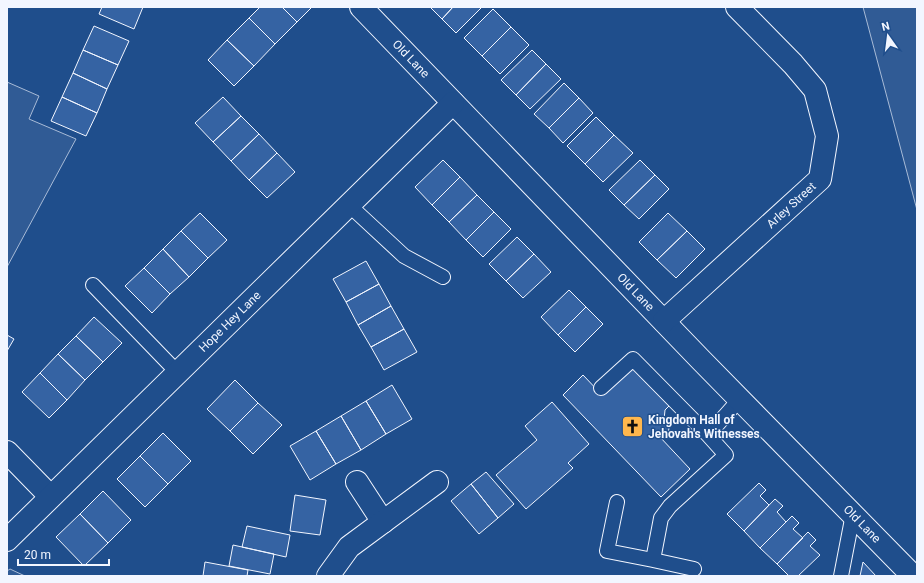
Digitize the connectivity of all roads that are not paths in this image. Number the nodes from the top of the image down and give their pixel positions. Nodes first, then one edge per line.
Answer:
1 (361, 7) edge
2 (737, 7) edge
3 (453, 103) junction
4 (349, 205) junction
5 (443, 277) dead end
6 (93, 286) dead end
7 (664, 321) junction
8 (177, 372) junction
9 (601, 388) dead end
10 (739, 400) junction
11 (708, 435) junction
12 (7, 452) edge
13 (357, 482) dead end
14 (437, 482) dead end
15 (50, 496) junction
16 (617, 502) dead end
17 (853, 514) junction
18 (383, 522) junction
19 (7, 540) edge
20 (653, 560) junction
21 (694, 569) dead end
22 (328, 576) edge
23 (842, 576) edge
24 (913, 576) edge

1 - 3 street, Old Lane
2 - 7 street, Arley Street
3 - 4 street, Hope Hey Lane
3 - 7 street, Old Lane
4 - 5 lane
4 - 8 street, Hope Hey Lane
6 - 8 lane
7 - 10 street, Old Lane
8 - 15 street, Hope Hey Lane
9 - 11 lane
10 - 11 lane
10 - 17 street, Old Lane
11 - 20 lane
12 - 15 street
13 - 18 street
14 - 18 street
15 - 19 street, Hope Hey Lane
16 - 20 lane
17 - 23 lane
17 - 24 street, Old Lane
18 - 22 street
20 - 21 lane

